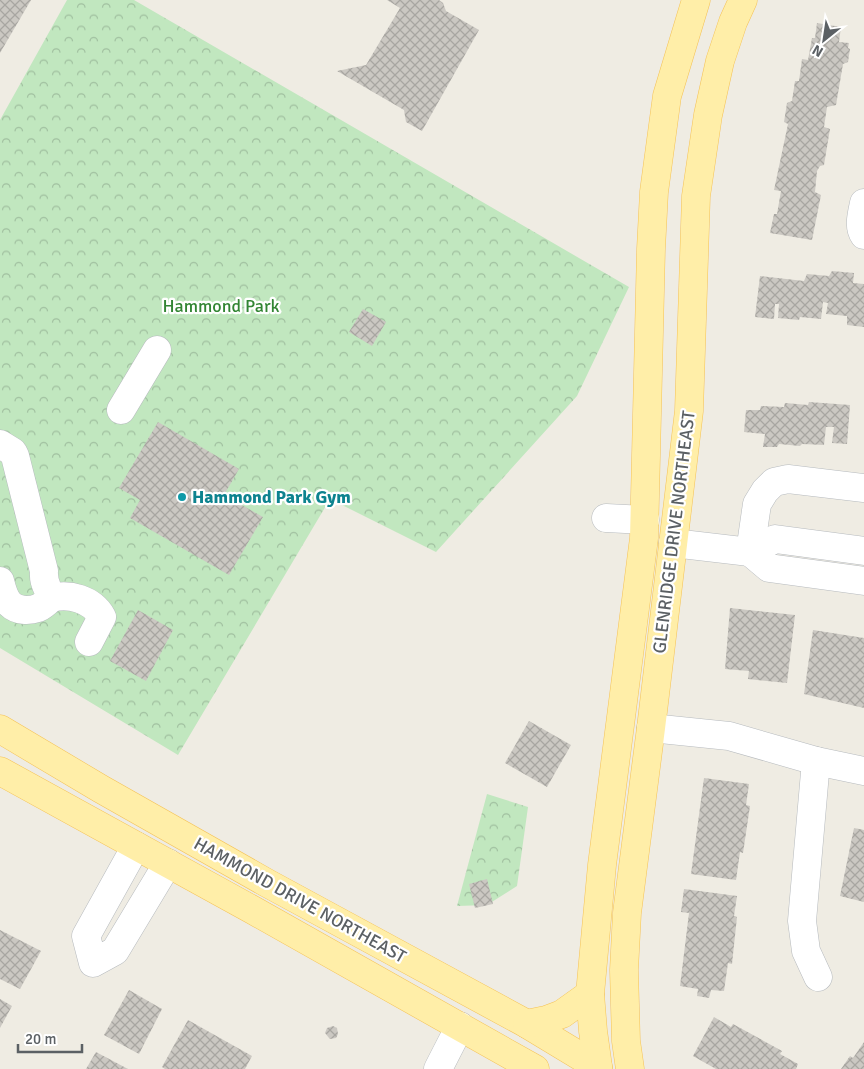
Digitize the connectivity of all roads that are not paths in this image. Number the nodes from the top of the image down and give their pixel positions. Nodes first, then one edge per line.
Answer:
1 (696, 0) edge
2 (743, 0) edge
3 (864, 203) edge
4 (864, 235) edge
5 (157, 350) dead end
6 (121, 410) dead end
7 (0, 444) edge
8 (864, 488) edge
9 (606, 518) dead end
10 (645, 520) junction
11 (673, 543) junction
12 (864, 551) edge
13 (750, 552) junction
14 (0, 581) edge
15 (864, 581) edge
16 (51, 598) junction
17 (89, 642) dead end
18 (651, 728) junction
19 (0, 729) edge
20 (816, 761) junction
21 (0, 771) edge
22 (864, 771) edge
23 (136, 846) junction
24 (168, 863) junction
25 (818, 977) dead end
26 (590, 994) junction
27 (526, 1024) junction
28 (460, 1026) junction
29 (599, 1068) edge
30 (438, 1069) edge
31 (536, 1069) edge
32 (630, 1069) edge

1 - 10 main road, GLENRIDGE DRIVE NORTHEAST
2 - 11 main road, GLENRIDGE DRIVE NORTHEAST
3 - 4 street
5 - 6 street
7 - 16 street
8 - 13 street
9 - 10 street
10 - 26 main road, GLENRIDGE DRIVE NORTHEAST
11 - 13 street
11 - 18 main road, GLENRIDGE DRIVE NORTHEAST
12 - 13 street
13 - 15 street
14 - 16 street
16 - 17 street
18 - 20 street
18 - 32 main road, GLENRIDGE DRIVE NORTHEAST
19 - 27 main road, HAMMOND DRIVE NORTHEAST
20 - 22 street
20 - 25 street
21 - 23 main road, HAMMOND DRIVE NORTHEAST
23 - 24 main road, HAMMOND DRIVE NORTHEAST
23 - 24 street
24 - 28 main road, HAMMOND DRIVE NORTHEAST
26 - 27 main road
26 - 29 main road, GLENRIDGE DRIVE NORTHEAST
27 - 29 main road, HAMMOND DRIVE NORTHEAST
28 - 30 street
28 - 31 main road, HAMMOND DRIVE NORTHEAST

